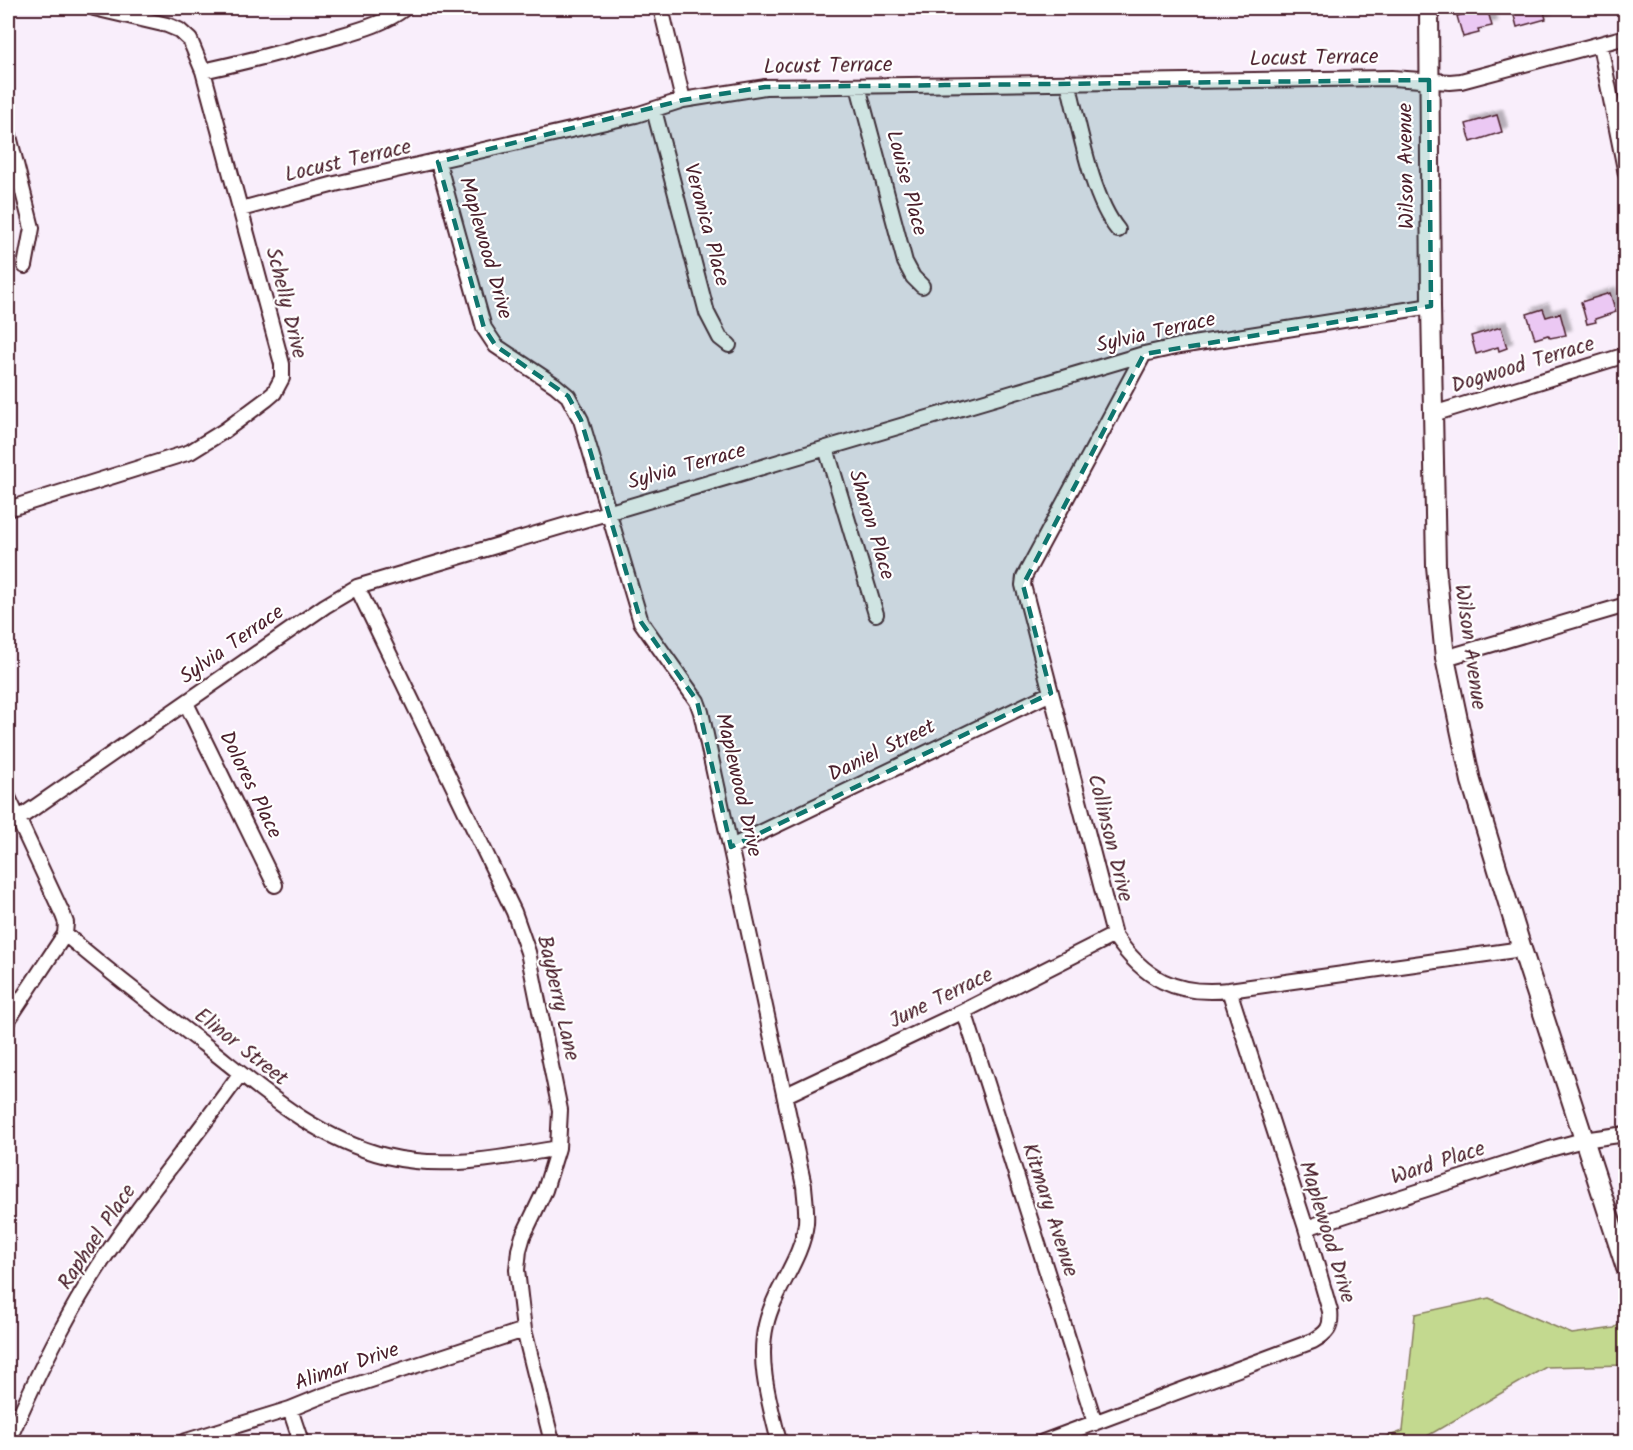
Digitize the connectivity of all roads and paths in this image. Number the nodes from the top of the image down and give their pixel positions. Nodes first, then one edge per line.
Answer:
1 (94, 8) edge
2 (405, 8) edge
3 (661, 8) edge
4 (1428, 8) edge
5 (1626, 37) edge
6 (1600, 45) junction
7 (203, 71) junction
8 (1429, 80) junction
9 (1068, 82) junction
10 (858, 86) junction
11 (683, 100) junction
12 (654, 110) junction
13 (8, 132) edge
14 (438, 162) junction
15 (1626, 174) edge
16 (242, 209) junction
17 (1118, 230) dead end
18 (25, 266) dead end
19 (922, 286) dead end
20 (1431, 306) junction
21 (729, 345) dead end
22 (1144, 354) junction
23 (1626, 355) edge
24 (1433, 414) junction
25 (826, 448) junction
26 (8, 509) edge
27 (608, 512) junction
28 (357, 587) junction
29 (1626, 604) edge
30 (876, 614) dead end
31 (1445, 658) junction
32 (1051, 693) junction
33 (186, 703) junction
34 (8, 798) edge
35 (18, 819) junction
36 (731, 847) junction
37 (275, 885) dead end
38 (65, 934) junction
39 (1114, 935) junction
40 (1522, 949) junction
41 (1229, 990) junction
42 (964, 1011) junction
43 (8, 1020) edge
44 (240, 1074) junction
45 (786, 1095) junction
46 (1626, 1134) edge
47 (1583, 1140) junction
48 (558, 1148) junction
49 (1306, 1228) junction
50 (1626, 1268) edge
51 (524, 1330) junction
52 (290, 1409) junction
53 (1095, 1423) junction
54 (13, 1438) edge
55 (183, 1443) edge
56 (301, 1443) edge
57 (552, 1443) edge
58 (779, 1443) edge
59 (1043, 1443) edge

1 - 7 street, Schelly Drive
2 - 7 street
3 - 11 street
4 - 8 street, Wilson Avenue
5 - 6 street, Locust Terrace
6 - 8 street, Locust Terrace
6 - 15 street
7 - 16 street, Schelly Drive
8 - 9 street, Locust Terrace
8 - 20 street, Wilson Avenue
9 - 10 street, Locust Terrace
9 - 17 street
10 - 11 street, Locust Terrace
10 - 19 street, Louise Place
11 - 12 street, Locust Terrace
12 - 14 street, Locust Terrace
12 - 21 street, Veronica Place
13 - 18 street
14 - 16 street, Locust Terrace
14 - 27 street, Maplewood Drive
16 - 26 street, Schelly Drive
20 - 22 street, Sylvia Terrace
20 - 24 street, Wilson Avenue
22 - 25 street, Sylvia Terrace
22 - 32 street, Collinson Drive
23 - 24 street, Dogwood Terrace
24 - 31 street, Wilson Avenue
25 - 27 street, Sylvia Terrace
25 - 30 street, Sharon Place
27 - 28 street, Sylvia Terrace
27 - 36 street, Maplewood Drive
28 - 33 street, Sylvia Terrace
28 - 48 street, Bayberry Lane
29 - 31 street
31 - 40 street, Wilson Avenue
32 - 36 street, Daniel Street
32 - 39 street, Collinson Drive
33 - 35 street, Sylvia Terrace
33 - 37 street, Dolores Place
34 - 35 street
35 - 38 street
36 - 45 street, Maplewood Drive
38 - 43 street
38 - 44 street, Elinor Street
39 - 41 street, Collinson Drive
39 - 42 street, June Terrace
40 - 41 street, Collinson Drive
40 - 47 street, Wilson Avenue
41 - 49 street, Maplewood Drive
42 - 45 street, June Terrace
42 - 53 street, Kitmary Avenue
44 - 48 street, Elinor Street
44 - 54 street, Raphael Place
45 - 58 street, Maplewood Drive
46 - 47 street, Ward Place
47 - 49 street, Ward Place
47 - 50 street, Wilson Avenue
48 - 51 street, Bayberry Lane
49 - 53 street, Maplewood Drive
51 - 52 street, Alimar Drive
51 - 57 street, Bayberry Lane
52 - 55 street, Alimar Drive
52 - 56 street
53 - 59 street, Maplewood Drive

